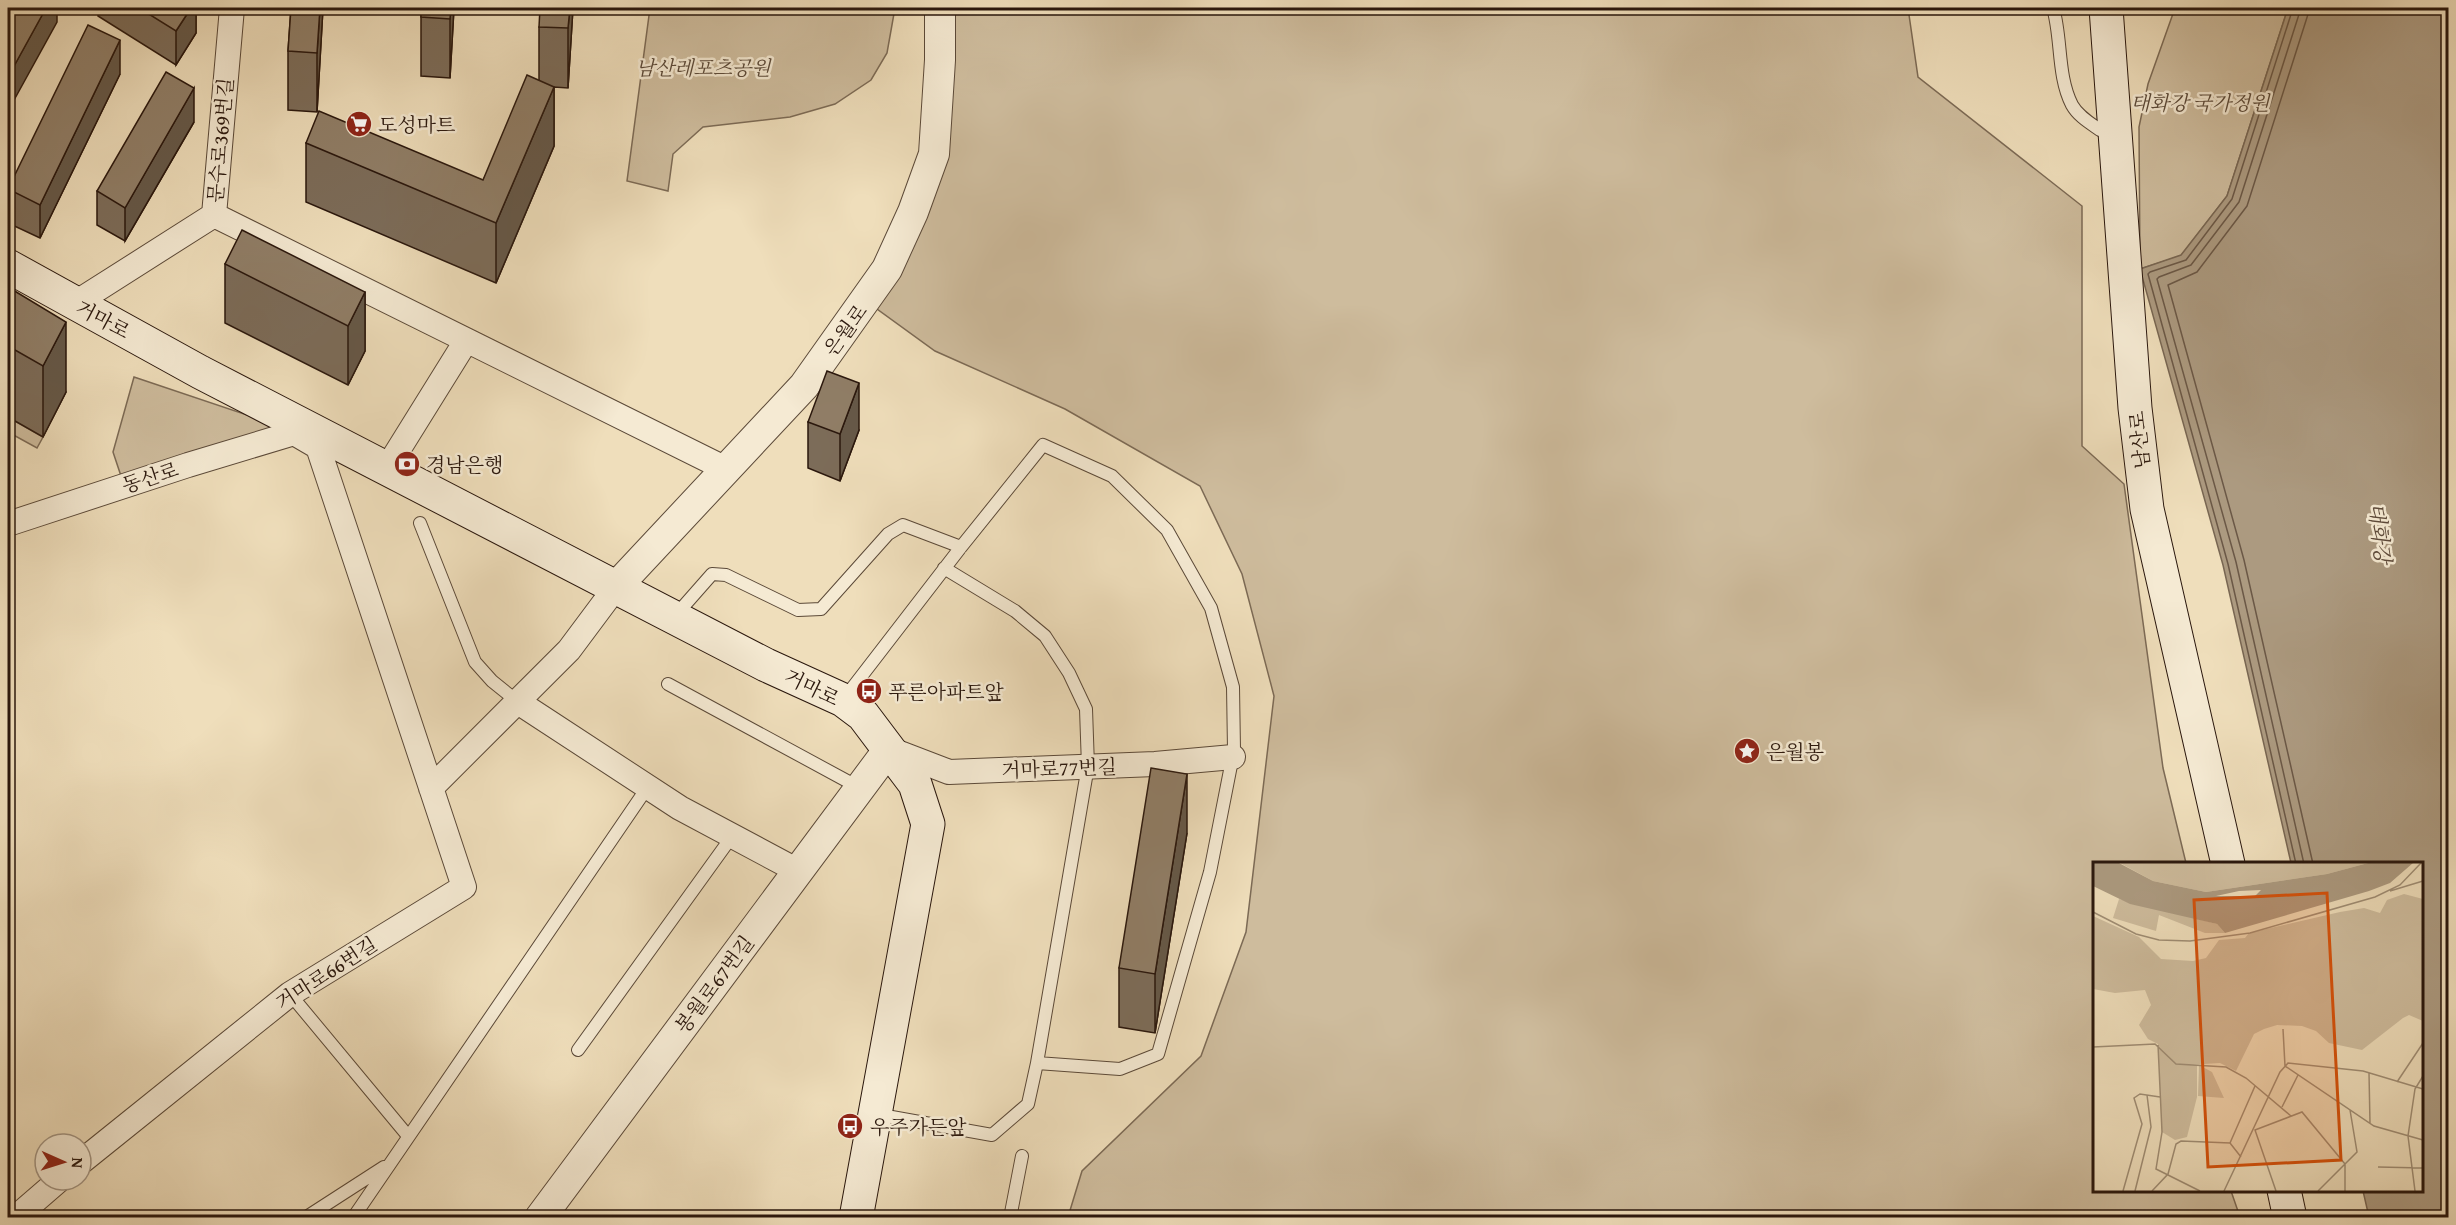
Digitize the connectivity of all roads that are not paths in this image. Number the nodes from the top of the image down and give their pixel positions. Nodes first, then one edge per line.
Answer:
1 (232, 8) edge
2 (940, 8) edge
3 (2053, 8) edge
4 (2089, 8) edge
5 (2106, 8) edge
6 (2100, 130) junction
7 (214, 215) junction
8 (8, 266) edge
9 (74, 304) junction
10 (466, 341) junction
11 (308, 434) junction
12 (387, 468) junction
13 (726, 469) junction
14 (420, 523) dead end
15 (8, 524) edge
16 (961, 547) junction
17 (944, 568) junction
18 (616, 586) junction
19 (674, 617) junction
20 (668, 684) dead end
21 (843, 700) junction
22 (518, 702) junction
23 (889, 749) junction
24 (1233, 757) junction
25 (1088, 766) junction
26 (431, 788) junction
27 (647, 788) junction
28 (860, 788) junction
29 (733, 834) junction
30 (2214, 862) edge
31 (2228, 862) edge
32 (798, 871) junction
33 (290, 994) junction
34 (578, 1050) dead end
35 (1037, 1064) junction
36 (875, 1114) junction
37 (408, 1136) junction
38 (93, 1152) edge
39 (1022, 1156) dead end
40 (390, 1163) junction
41 (45, 1192) edge
42 (2284, 1192) edge
43 (2302, 1192) edge
44 (15, 1218) edge
45 (305, 1218) edge
46 (353, 1218) edge
47 (540, 1218) edge
48 (856, 1218) edge
49 (1010, 1218) edge
50 (2290, 1218) edge
51 (2307, 1218) edge

1 - 7 street, 문수로369번길
2 - 13 street, 은월로
3 - 6 lane
4 - 6 main road, 남산로
5 - 31 main road, 남산로
6 - 30 main road, 남산로
7 - 9 street, 문수로369번길
7 - 10 street
8 - 9 main road, 거마로
9 - 11 main road, 거마로
10 - 12 street
10 - 13 street
11 - 12 main road, 거마로
11 - 15 street, 동산로
11 - 26 street, 거마로66번길
12 - 18 main road, 거마로
13 - 18 street, 은월로
14 - 22 lane
16 - 17 lane
16 - 19 lane
16 - 24 lane
17 - 21 lane
17 - 25 lane
18 - 19 main road, 거마로
18 - 22 street
19 - 21 main road, 거마로
20 - 28 lane
21 - 23 main road, 거마로
22 - 26 street
22 - 27 street
23 - 25 street, 거마로77번길
23 - 28 street, 봉월로67번길
23 - 36 main road, 거마로
24 - 25 street, 거마로77번길
24 - 35 lane
25 - 35 lane
26 - 33 street, 거마로66번길
27 - 29 street
27 - 37 lane
28 - 32 street, 봉월로67번길
29 - 32 street
29 - 34 lane
32 - 47 street, 봉월로67번길
33 - 37 lane
33 - 38 street, 거마로66번길
35 - 36 lane
36 - 48 main road, 거마로
37 - 40 lane
39 - 49 lane
40 - 45 lane
40 - 46 lane
41 - 44 street
42 - 50 main road
43 - 51 main road

